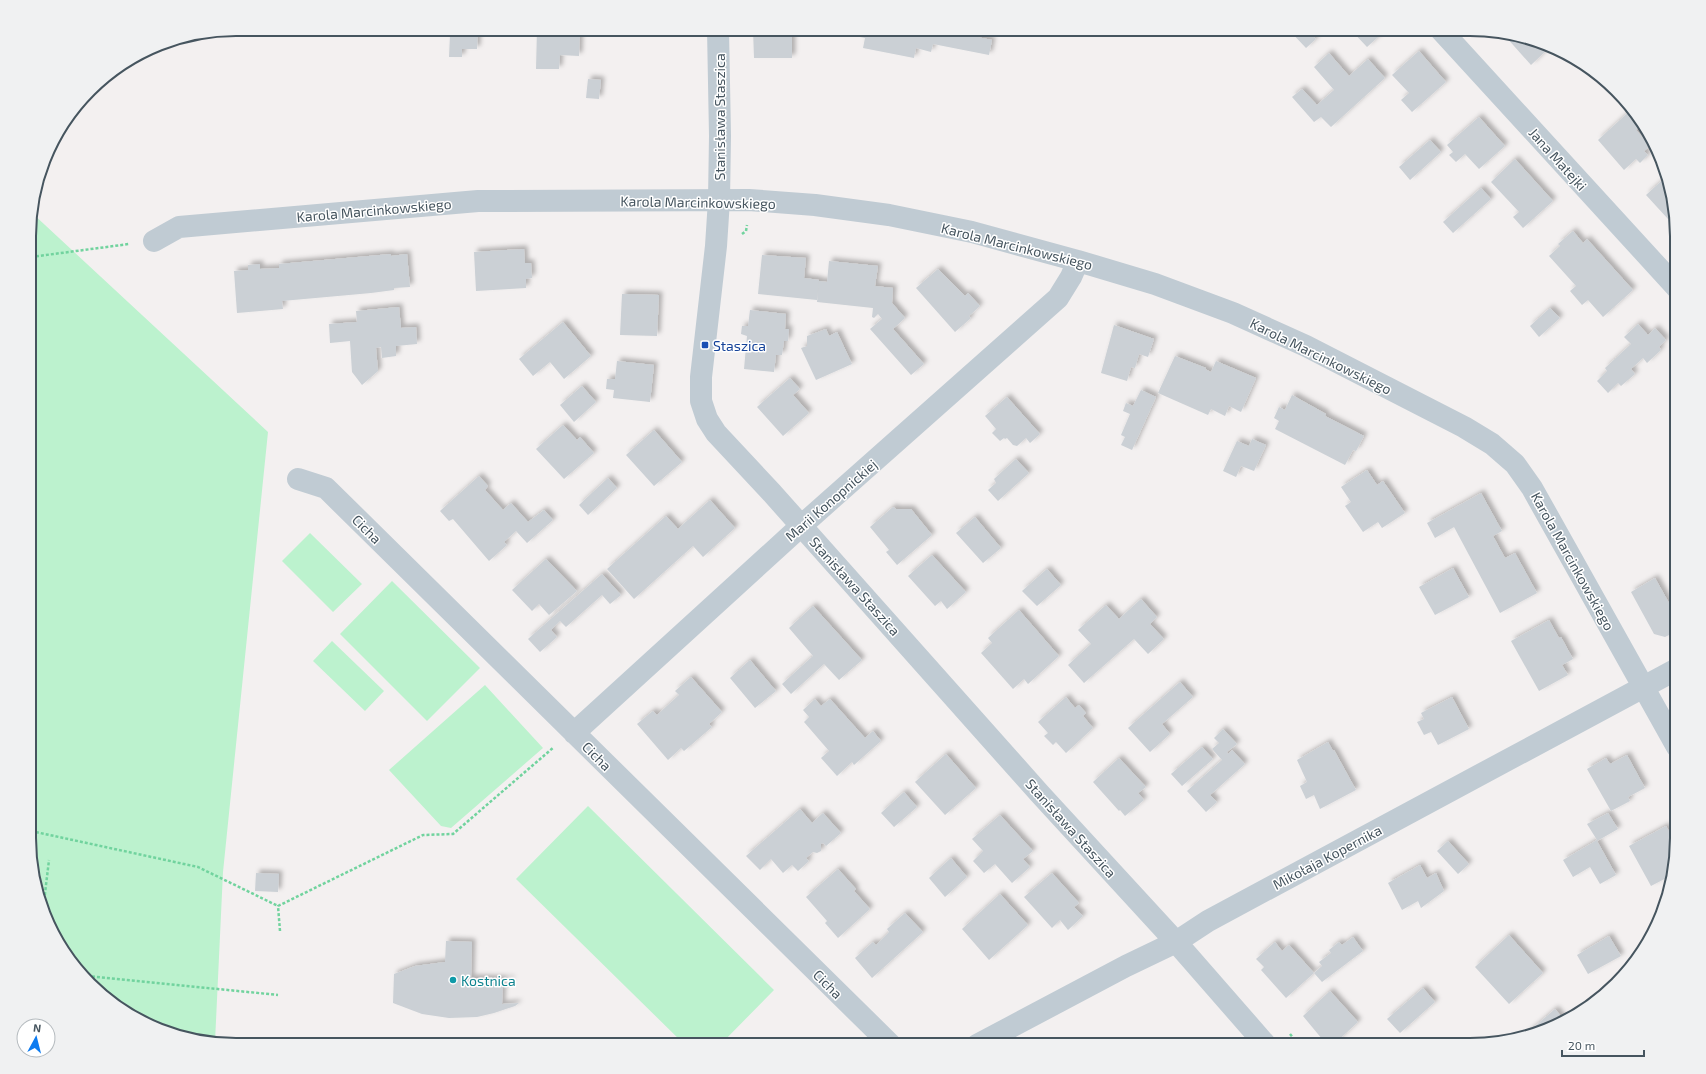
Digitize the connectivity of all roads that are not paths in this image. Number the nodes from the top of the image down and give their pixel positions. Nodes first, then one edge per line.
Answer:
1 (718, 36) edge
2 (1446, 36) edge
3 (719, 200) junction
4 (154, 241) road end
5 (1078, 261) junction
6 (1670, 280) edge
7 (298, 479) dead end
8 (801, 526) junction
9 (1670, 673) edge
10 (1643, 687) junction
11 (574, 733) junction
12 (1670, 735) edge
13 (1176, 942) junction
14 (884, 1038) edge
15 (990, 1038) edge
16 (1260, 1038) edge

1 - 3 street, Stanisława Staszica
2 - 6 street, Jana Matejki
3 - 4 street, Karola Marcinkowskiego
3 - 5 street, Karola Marcinkowskiego
3 - 8 street, Stanisława Staszica
5 - 8 street, Marii Konopnickiej
5 - 10 street, Karola Marcinkowskiego
7 - 11 street, Cicha
8 - 11 street, Marii Konopnickiej
8 - 13 street, Stanisława Staszica
9 - 10 street, Mikołaja Kopernika
10 - 12 street, Karola Marcinkowskiego
10 - 13 street, Mikołaja Kopernika
11 - 14 street, Cicha
13 - 15 street, Mikołaja Kopernika
13 - 16 street, Stanisława Staszica

